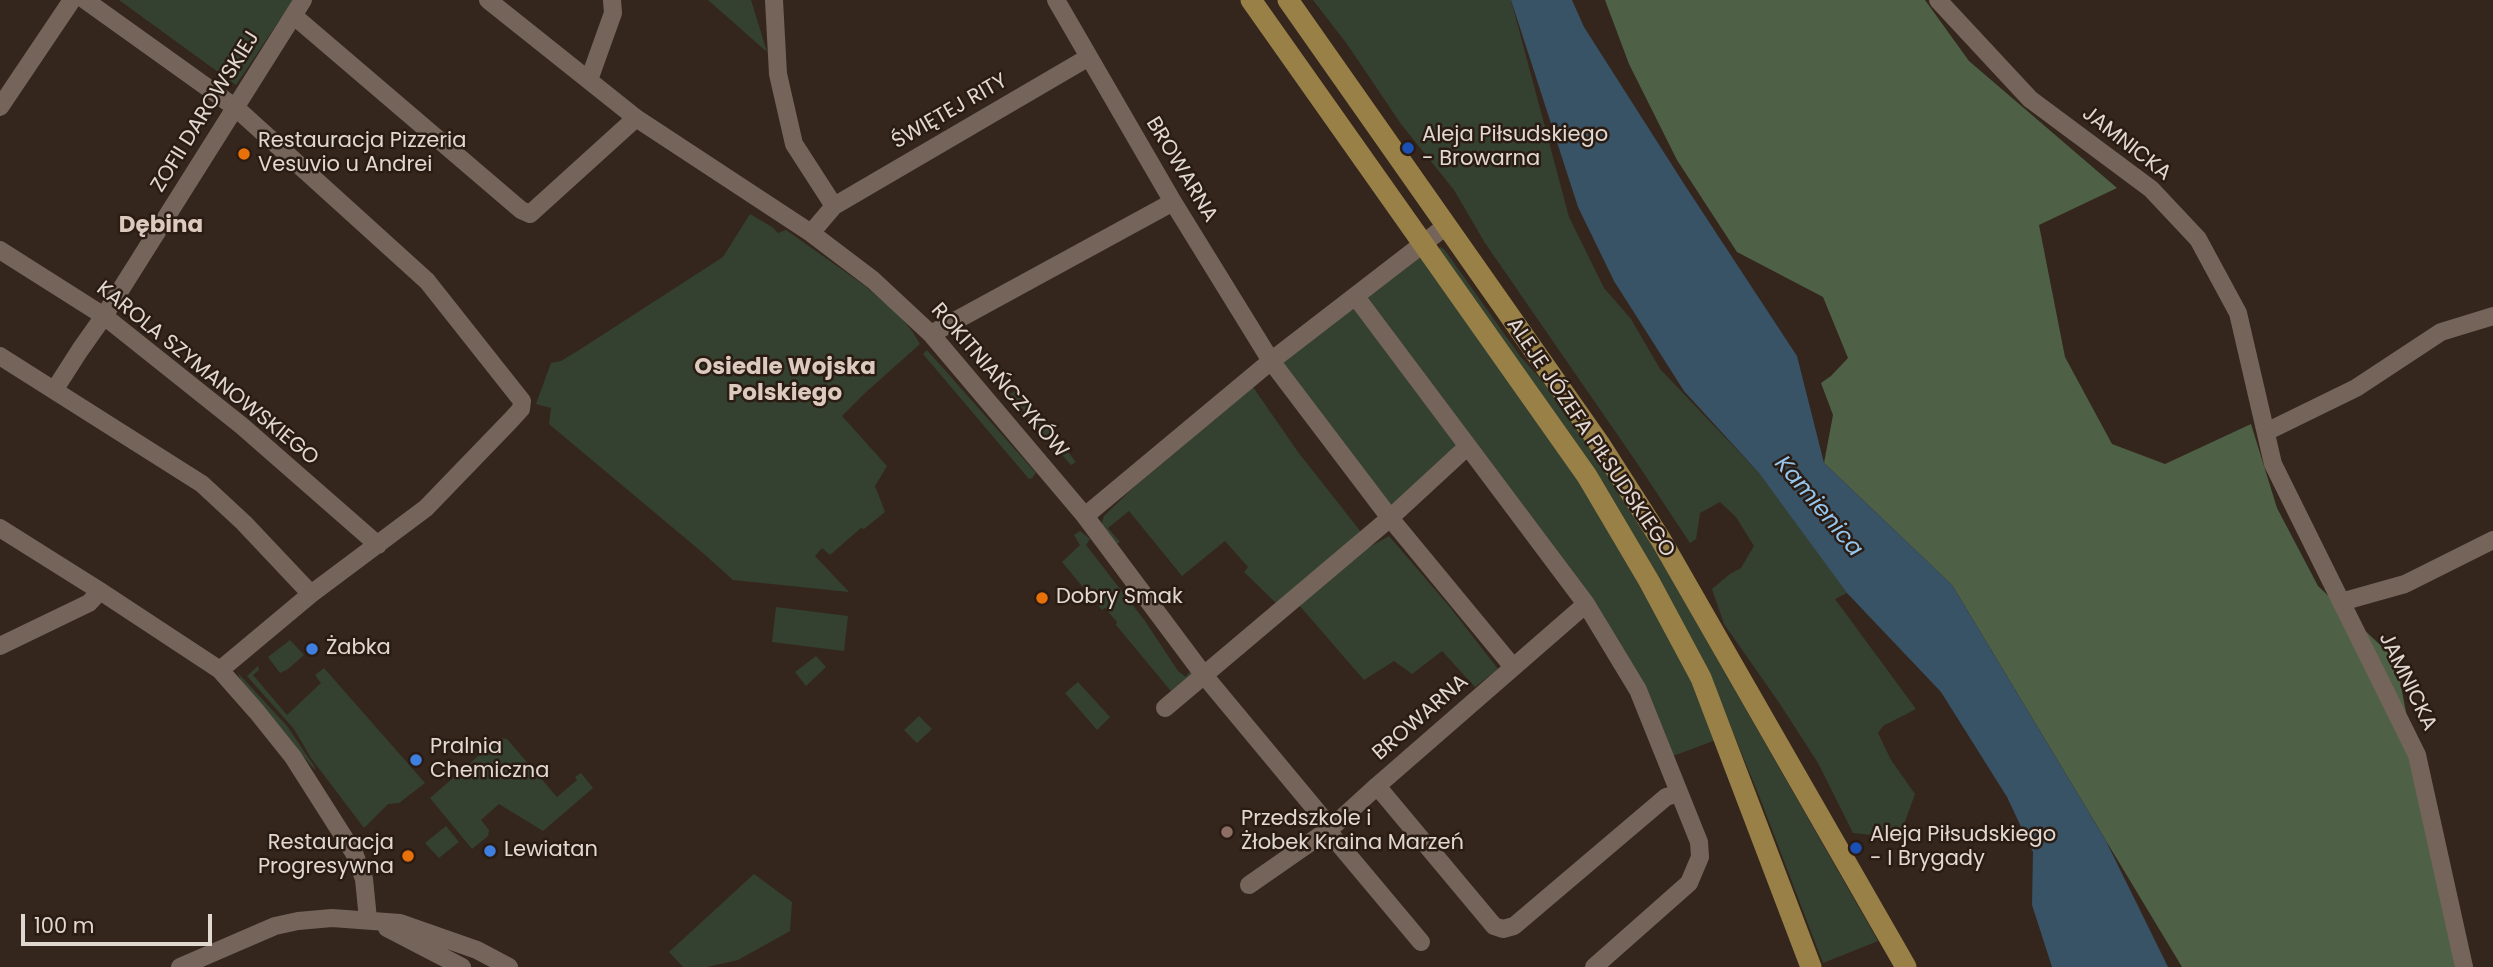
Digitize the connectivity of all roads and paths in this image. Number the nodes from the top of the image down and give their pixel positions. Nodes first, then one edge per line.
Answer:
1 (72, 0) edge
2 (85, 0) edge
3 (488, 0) edge
4 (612, 0) edge
5 (774, 0) edge
6 (1056, 0) edge
7 (1251, 0) edge
8 (1288, 0) edge
9 (1938, 0) edge
10 (299, 8) edge
11 (1089, 57) junction
12 (589, 79) junction
13 (0, 107) edge
14 (236, 108) junction
15 (636, 118) junction
16 (1173, 202) junction
17 (834, 206) junction
18 (1446, 226) junction
19 (811, 233) junction
20 (1424, 243) junction
21 (0, 250) edge
22 (1356, 297) junction
23 (104, 316) junction
24 (2493, 316) edge
25 (931, 334) junction
26 (0, 356) edge
27 (1271, 361) junction
28 (55, 390) junction
29 (2266, 432) junction
30 (1467, 447) junction
31 (1085, 516) junction
32 (1390, 518) junction
33 (0, 528) edge
34 (2493, 540) edge
35 (378, 545) junction
36 (100, 591) junction
37 (311, 594) junction
38 (2342, 602) junction
39 (1586, 604) junction
40 (0, 646) edge
41 (1513, 667) junction
42 (220, 670) junction
43 (1203, 674) junction
44 (1165, 708) dead end
45 (1377, 786) junction
46 (1679, 793) junction
47 (1329, 830) junction
48 (1249, 885) dead end
49 (368, 919) junction
50 (1421, 942) dead end
51 (180, 967) edge
52 (462, 967) edge
53 (509, 967) edge
54 (1594, 967) edge
55 (1811, 967) edge
56 (1906, 967) edge
57 (2464, 967) edge

1 - 13 street
2 - 14 street
3 - 12 street, ROKITNIAŃCZYKÓW
4 - 12 street
5 - 17 street
6 - 11 street, BROWARNA
7 - 20 main road, ALEJE JÓZEFA PIŁSUDSKIEGO
8 - 18 main road, ALEJE JÓZEFA PIŁSUDSKIEGO
9 - 29 street, JAMNICKA
10 - 14 street, ZOFII DAROWSKIEJ
10 - 15 street
11 - 16 street, BROWARNA
11 - 17 street, ŚWIĘTEJ RITY
12 - 15 street, ROKITNIAŃCZYKÓW
14 - 23 street, ZOFII DAROWSKIEJ
14 - 35 street
15 - 19 street, ROKITNIAŃCZYKÓW
16 - 25 street
16 - 27 street, BROWARNA
17 - 19 street
18 - 20 street
18 - 56 main road, ALEJE JÓZEFA PIŁSUDSKIEGO
19 - 25 street, ROKITNIAŃCZYKÓW
20 - 22 street
20 - 55 main road, ALEJE JÓZEFA PIŁSUDSKIEGO
21 - 23 street, KAROLA SZYMANOWSKIEGO
22 - 27 street
22 - 30 street
23 - 28 street, ZOFII DAROWSKIEJ
23 - 35 street, KAROLA SZYMANOWSKIEGO
24 - 29 street
25 - 31 street, ROKITNIAŃCZYKÓW
26 - 28 street
27 - 31 street
27 - 32 street, BROWARNA
28 - 37 street
29 - 38 street, JAMNICKA
30 - 32 street
30 - 39 street
31 - 43 street, ROKITNIAŃCZYKÓW
32 - 41 street, BROWARNA
32 - 43 street
33 - 36 street
34 - 38 street
35 - 37 street
36 - 40 street
36 - 42 street
37 - 42 street
38 - 57 street, JAMNICKA
39 - 41 street, BROWARNA
39 - 46 street
41 - 45 street, BROWARNA
42 - 49 street
43 - 44 street
43 - 47 street, ROKITNIAŃCZYKÓW
45 - 46 street, BROWARNA
45 - 47 street
46 - 54 street
47 - 48 street
47 - 50 street, ROKITNIAŃCZYKÓW
49 - 51 street
49 - 52 street
49 - 53 street

